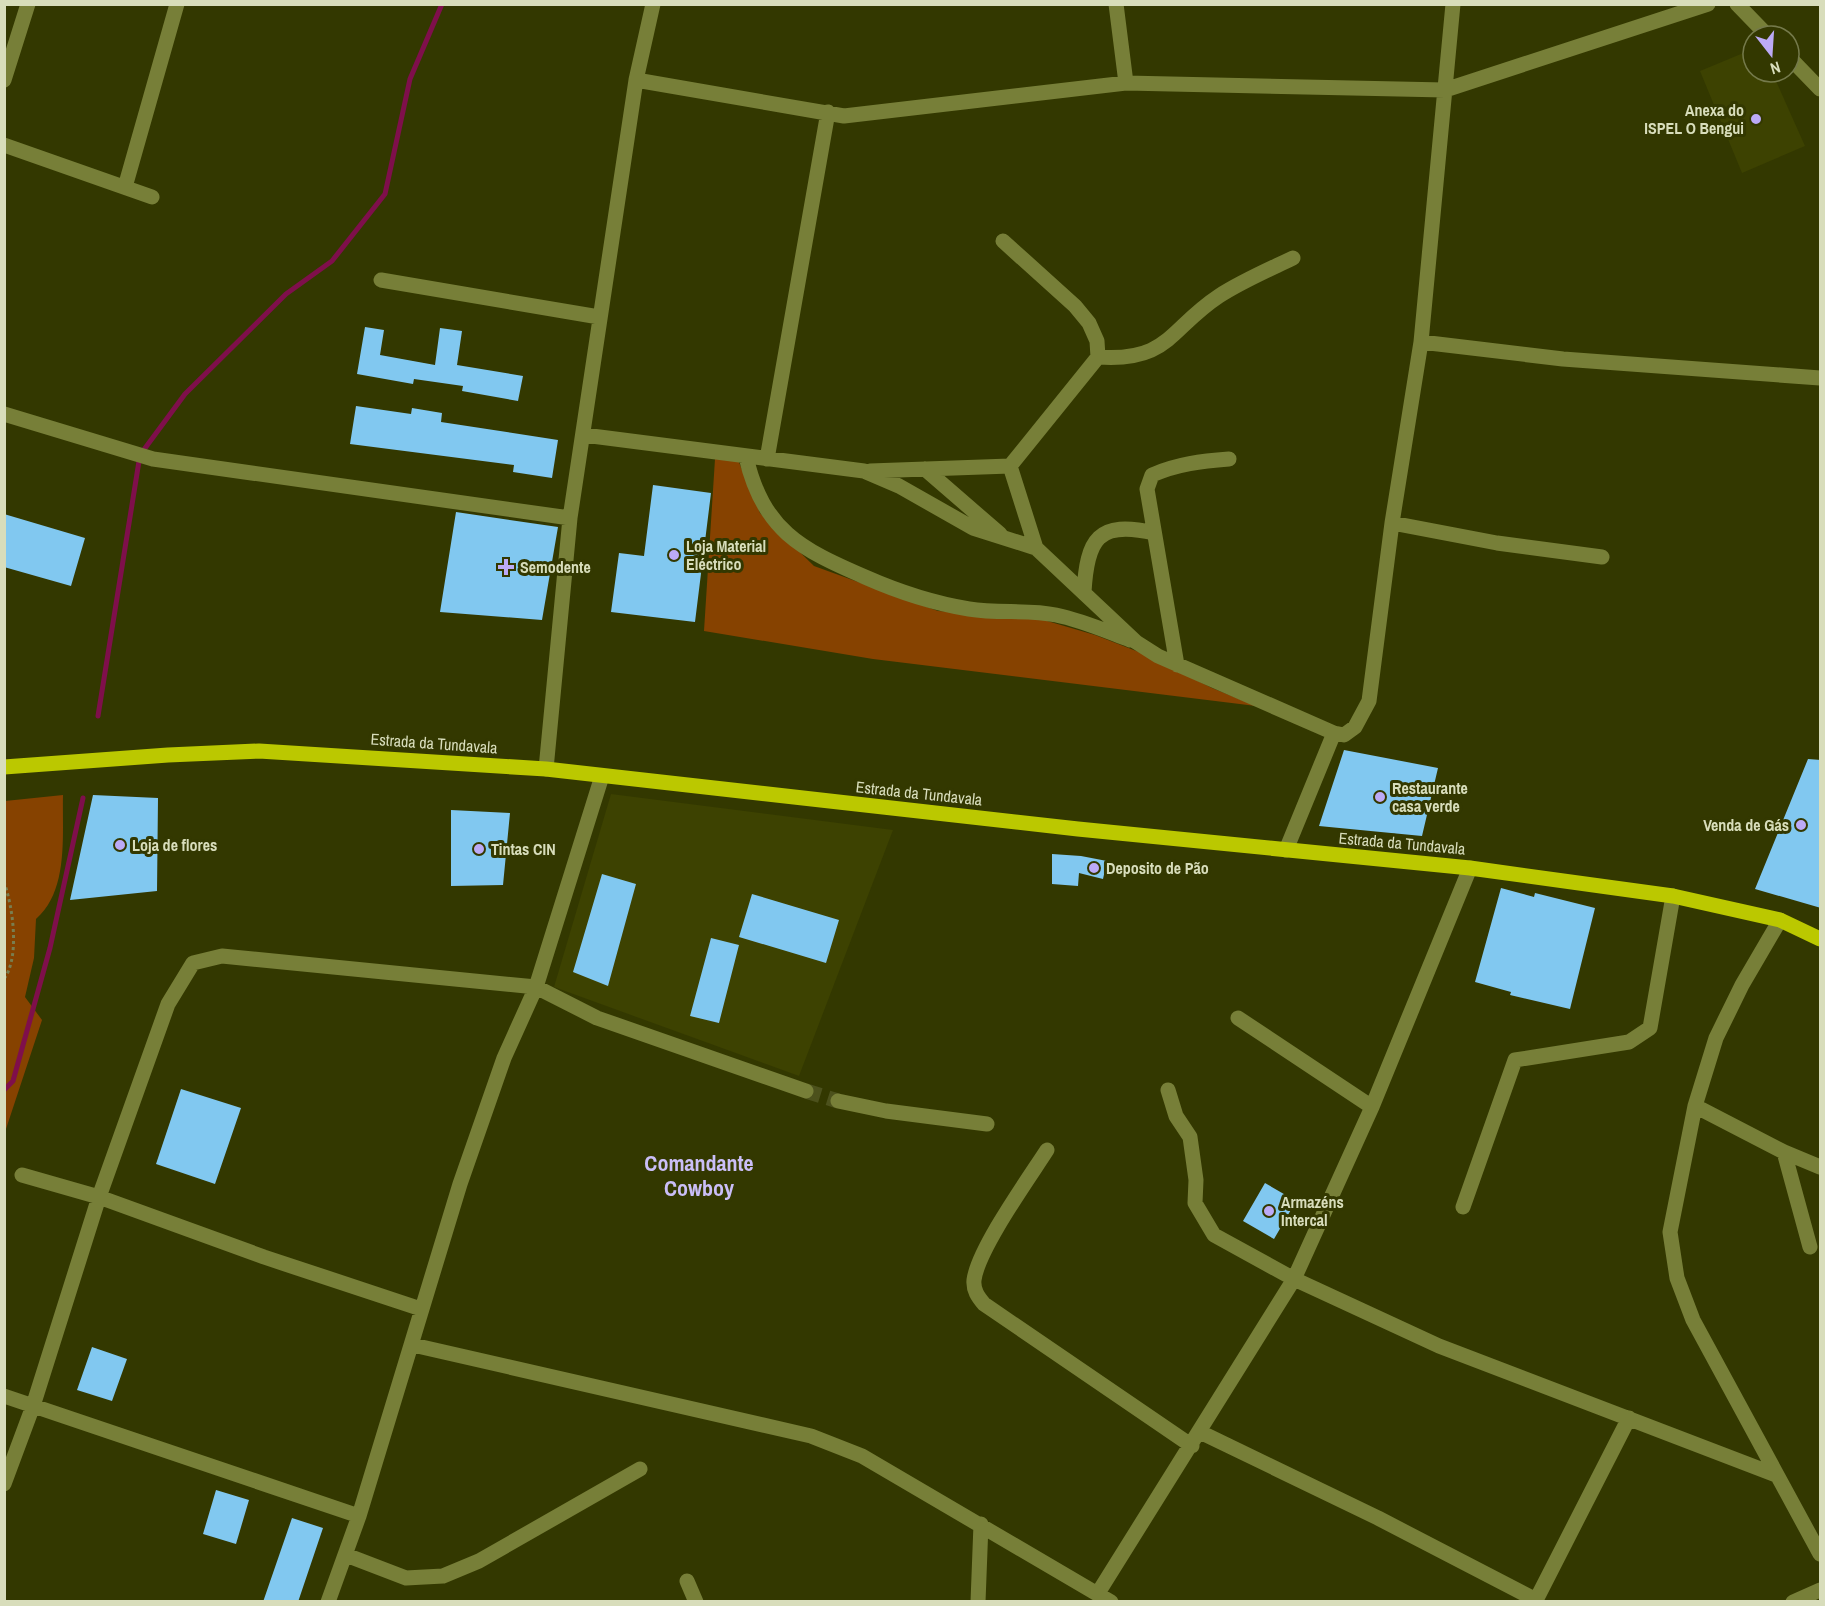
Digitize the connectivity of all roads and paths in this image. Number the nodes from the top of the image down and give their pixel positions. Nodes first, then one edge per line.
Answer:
1 (28, 4) edge
2 (177, 4) edge
3 (653, 4) edge
4 (1116, 4) edge
5 (1453, 4) edge
6 (1708, 4) edge
7 (1737, 4) edge
8 (1756, 24) edge
9 (1801, 69) edge
10 (4, 80) edge
11 (636, 80) junction
12 (1126, 83) junction
13 (1821, 88) edge
14 (1445, 90) junction
15 (828, 112) junction
16 (4, 145) edge
17 (125, 187) junction
18 (152, 197) dead end
19 (1003, 242) dead end
20 (1293, 258) dead end
21 (381, 280) dead end
22 (600, 317) junction
23 (1421, 342) junction
24 (1098, 357) junction
25 (1821, 378) edge
26 (7, 415) edge
27 (584, 435) junction
28 (746, 457) junction
29 (766, 459) junction
30 (1229, 459) dead end
31 (1010, 466) junction
32 (925, 469) junction
33 (864, 471) junction
34 (570, 518) junction
35 (1392, 523) junction
36 (1154, 533) junction
37 (1004, 538) junction
38 (1036, 548) junction
39 (1602, 557) dead end
40 (1084, 592) junction
41 (1136, 642) junction
42 (1177, 665) junction
43 (1334, 733) junction
44 (4, 767) edge
45 (546, 768) junction
46 (602, 776) junction
47 (1286, 850) junction
48 (1470, 868) junction
49 (4, 882) edge
50 (1673, 896) junction
51 (1780, 920) junction
52 (1821, 939) edge
53 (4, 979) edge
54 (536, 987) junction
55 (1238, 1018) dead end
56 (806, 1090) tunnel mouth
57 (1168, 1090) dead end
58 (838, 1101) tunnel mouth
59 (1695, 1106) junction
60 (1372, 1107) junction
61 (987, 1124) dead end
62 (1047, 1150) dead end
63 (1784, 1152) junction
64 (1821, 1167) edge
65 (22, 1175) dead end
66 (99, 1197) junction
67 (1463, 1208) dead end
68 (1810, 1247) dead end
69 (1294, 1279) junction
70 (421, 1309) junction
71 (413, 1345) junction
72 (4, 1396) edge
73 (33, 1406) junction
74 (1629, 1418) junction
75 (1200, 1432) junction
76 (1192, 1446) junction
77 (640, 1469) dead end
78 (1776, 1475) junction
79 (4, 1484) edge
80 (359, 1516) junction
81 (981, 1524) junction
82 (1821, 1554) edge
83 (346, 1555) junction
84 (687, 1581) dead end
85 (1821, 1590) edge
86 (1098, 1593) junction
87 (1536, 1601) edge
88 (328, 1602) edge
89 (696, 1602) edge
90 (978, 1602) edge
91 (1111, 1602) edge
92 (1793, 1602) edge

1 - 10 street
2 - 17 street
3 - 11 street
4 - 12 street
5 - 14 street
6 - 14 street
7 - 8 street
9 - 13 street
11 - 15 street
11 - 22 street
12 - 14 street
12 - 15 street
14 - 23 street
15 - 29 street
16 - 17 street
17 - 18 street
19 - 24 street
20 - 24 street
21 - 22 street
22 - 27 street
23 - 25 street
23 - 35 street
24 - 31 street
26 - 34 street
27 - 28 street
27 - 34 street
28 - 29 street
28 - 41 street
29 - 33 street
30 - 36 street
31 - 32 street
31 - 38 street
32 - 33 street
32 - 37 street
33 - 37 street
34 - 45 street
35 - 39 street
35 - 43 street
36 - 40 street
36 - 42 street
37 - 38 street
38 - 40 street
40 - 41 street
41 - 42 street
42 - 43 street
43 - 47 street
44 - 45 main road, Estrada da Tundavala
45 - 46 main road, Estrada da Tundavala
46 - 47 main road, Estrada da Tundavala
46 - 54 street
47 - 48 main road, Estrada da Tundavala
48 - 50 main road, Estrada da Tundavala
48 - 60 street
49 - 53 path
50 - 51 main road, Estrada da Tundavala
50 - 67 street
51 - 52 main road, Estrada da Tundavala
51 - 59 street
54 - 56 street
54 - 66 street
54 - 70 street
55 - 60 street
57 - 69 street
58 - 61 street
59 - 63 street
59 - 78 street
60 - 69 street
62 - 76 street
63 - 64 street
63 - 68 street
65 - 66 street
66 - 70 street
66 - 73 street
69 - 74 street
69 - 75 street
70 - 71 street
71 - 80 street
71 - 81 street
72 - 73 street
73 - 79 street
73 - 80 street
74 - 78 street
74 - 87 street
75 - 76 street
75 - 87 street
76 - 86 street
77 - 83 street
78 - 82 street
80 - 83 street
81 - 86 street
81 - 90 street
83 - 88 street
84 - 89 street
85 - 92 street
86 - 91 street

